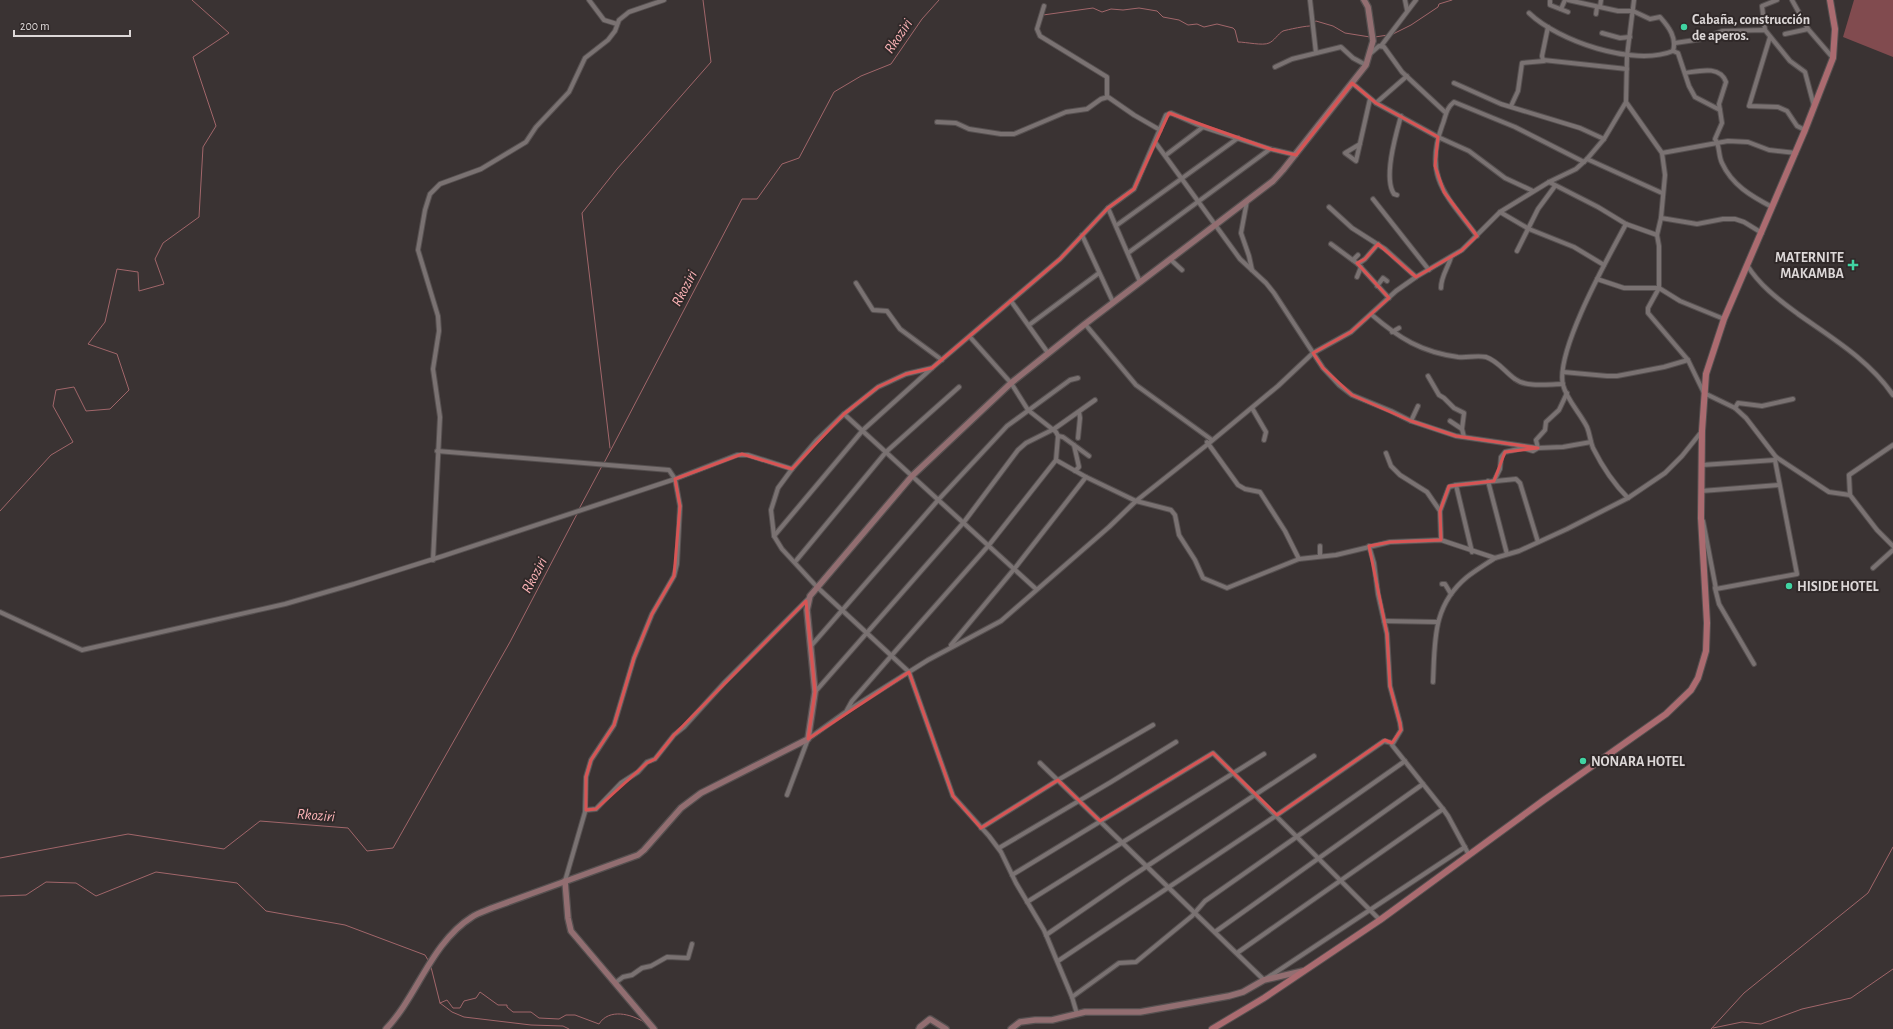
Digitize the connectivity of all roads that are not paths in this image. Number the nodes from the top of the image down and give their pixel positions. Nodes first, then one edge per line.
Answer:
1 (589, 0) edge
2 (664, 0) edge
3 (1310, 0) edge
4 (1364, 0) edge
5 (1405, 0) edge
6 (1416, 0) edge
7 (1567, 0) edge
8 (1601, 0) edge
9 (1634, 0) edge
10 (1777, 0) edge
11 (1792, 0) edge
12 (1830, 0) edge
13 (1550, 1) dead end
14 (1044, 6) dead end
15 (1599, 7) junction
16 (1561, 9) junction
17 (1407, 10) junction
18 (1633, 11) junction
19 (1568, 12) dead end
20 (1529, 13) dead end
21 (1596, 14) dead end
22 (617, 24) junction
23 (1548, 27) junction
24 (1808, 29) junction
25 (1765, 30) junction
26 (1602, 33) dead end
27 (1785, 34) dead end
28 (1630, 37) junction
29 (1770, 37) junction
30 (1385, 41) junction
31 (1373, 43) junction
32 (1675, 43) junction
33 (1381, 46) junction
34 (1673, 51) junction
35 (1316, 53) junction
36 (1371, 53) junction
37 (1627, 56) junction
38 (1833, 58) junction
39 (1546, 61) junction
40 (1366, 64) junction
41 (1275, 67) dead end
42 (1627, 69) junction
43 (1685, 73) junction
44 (1407, 76) junction
45 (1352, 83) junction
46 (1454, 83) dead end
47 (1106, 97) junction
48 (1370, 99) junction
49 (1626, 102) junction
50 (1376, 103) junction
51 (1511, 106) junction
52 (1814, 106) junction
53 (1720, 110) junction
54 (1446, 113) junction
55 (1401, 116) junction
56 (937, 122) dead end
57 (1203, 127) junction
58 (1160, 130) junction
59 (1805, 130) junction
60 (1438, 137) junction
61 (1238, 138) junction
62 (1604, 139) junction
63 (1155, 142) junction
64 (1718, 142) junction
65 (1360, 144) dead end
66 (1270, 149) junction
67 (1796, 152) junction
68 (1662, 153) junction
69 (1296, 155) junction
70 (1166, 156) junction
71 (1586, 161) junction
72 (1182, 179) junction
73 (1549, 182) junction
74 (1555, 186) junction
75 (1533, 191) junction
76 (1662, 193) junction
77 (1397, 195) dead end
78 (1373, 199) dead end
79 (1199, 201) junction
80 (1247, 201) junction
81 (1772, 206) junction
82 (1329, 207) dead end
83 (1108, 208) junction
84 (1500, 212) junction
85 (1661, 218) junction
86 (1626, 224) junction
87 (1117, 225) junction
88 (1215, 225) junction
89 (1529, 229) junction
90 (1762, 233) junction
91 (1657, 234) junction
92 (1082, 235) junction
93 (1477, 236) junction
94 (1331, 244) dead end
95 (1378, 244) junction
96 (1516, 251) dead end
97 (1128, 253) junction
98 (1358, 255) dead end
99 (1451, 257) junction
100 (1170, 259) junction
101 (1353, 260) junction
102 (1747, 265) junction
103 (1360, 266) junction
104 (1604, 266) junction
105 (1182, 270) dead end
106 (1252, 270) junction
107 (1429, 270) junction
108 (1099, 273) junction
109 (1357, 277) dead end
110 (1416, 277) junction
111 (1597, 279) junction
112 (1387, 280) dead end
113 (1140, 282) junction
114 (856, 283) dead end
115 (1377, 286) junction
116 (1441, 288) dead end
117 (1659, 288) junction
118 (1389, 298) junction
119 (1011, 301) junction
120 (1113, 302) junction
121 (1372, 315) junction
122 (1724, 319) junction
123 (1085, 324) junction
124 (1029, 325) junction
125 (1399, 328) dead end
126 (1392, 332) junction
127 (970, 337) junction
128 (1048, 352) junction
129 (1314, 353) junction
130 (942, 360) junction
131 (1688, 360) junction
132 (932, 368) junction
133 (1563, 372) junction
134 (1428, 376) dead end
135 (1078, 378) dead end
136 (1011, 383) junction
137 (1563, 384) junction
138 (959, 387) dead end
139 (1567, 393) junction
140 (1704, 393) junction
141 (1893, 395) edge
142 (1793, 399) dead end
143 (1095, 400) dead end
144 (1418, 406) dead end
145 (1252, 408) junction
146 (1734, 408) junction
147 (1028, 410) junction
148 (1079, 412) junction
149 (844, 414) junction
150 (1411, 421) junction
151 (1450, 421) dead end
152 (1054, 429) junction
153 (1462, 429) junction
154 (863, 430) junction
155 (1702, 431) junction
156 (1058, 436) junction
157 (1464, 437) junction
158 (1078, 438) dead end
159 (1212, 440) junction
160 (1264, 440) dead end
161 (1592, 442) junction
162 (1208, 443) junction
163 (1074, 445) junction
164 (1893, 445) edge
165 (1538, 448) junction
166 (437, 451) junction
167 (886, 452) junction
168 (1386, 453) dead end
169 (1089, 456) dead end
170 (1775, 459) junction
171 (1056, 460) junction
172 (1702, 465) junction
173 (792, 469) junction
174 (1075, 471) junction
175 (912, 476) junction
176 (1086, 477) junction
177 (676, 479) junction
178 (1494, 480) junction
179 (1488, 481) junction
180 (1456, 485) junction
181 (1780, 485) junction
182 (1070, 488) dead end
183 (1075, 491) junction
184 (1701, 491) junction
185 (1850, 495) junction
186 (1628, 498) junction
187 (940, 499) junction
188 (1136, 500) junction
189 (1440, 511) junction
190 (1701, 518) junction
191 (964, 522) junction
192 (774, 536) junction
193 (1441, 540) junction
194 (1538, 542) junction
195 (989, 545) junction
196 (1320, 546) dead end
197 (1369, 546) junction
198 (1893, 546) edge
199 (1893, 550) edge
200 (1472, 552) junction
201 (1507, 554) junction
202 (1320, 556) junction
203 (1495, 558) junction
204 (1299, 559) junction
205 (433, 560) junction
206 (795, 562) junction
207 (1015, 568) junction
208 (1873, 568) dead end
209 (1442, 584) dead end
210 (817, 588) junction
211 (1715, 588) junction
212 (1036, 589) junction
213 (1451, 594) junction
214 (808, 600) junction
215 (842, 611) junction
216 (0, 612) edge
217 (1384, 621) junction
218 (1437, 622) junction
219 (867, 633) junction
220 (811, 646) junction
221 (949, 647) junction
222 (892, 656) junction
223 (1754, 664) dead end
224 (909, 672) junction
225 (1433, 682) dead end
226 (815, 692) junction
227 (847, 711) junction
228 (1153, 725) dead end
229 (808, 739) junction
230 (1176, 742) dead end
231 (1392, 743) junction
232 (1264, 754) dead end
233 (1314, 756) dead end
234 (1405, 761) junction
235 (1040, 763) dead end
236 (1234, 774) junction
237 (1058, 780) junction
238 (1423, 784) junction
239 (1255, 794) junction
240 (788, 795) dead end
241 (1079, 800) junction
242 (1443, 809) junction
243 (586, 810) junction
244 (1277, 815) junction
245 (1100, 820) junction
246 (981, 828) junction
247 (1298, 836) junction
248 (1123, 843) junction
249 (1465, 847) junction
250 (998, 848) junction
251 (1469, 855) junction
252 (1320, 858) junction
253 (1148, 867) junction
254 (1012, 875) junction
255 (565, 881) junction
256 (1342, 881) junction
257 (1168, 887) junction
258 (1027, 902) junction
259 (1370, 910) junction
260 (1195, 912) junction
261 (1380, 920) junction
262 (1215, 932) junction
263 (1046, 935) junction
264 (692, 944) dead end
265 (1238, 953) junction
266 (1058, 961) junction
267 (1306, 970) junction
268 (1264, 980) junction
269 (614, 983) junction
270 (1072, 997) junction
271 (1077, 1014) junction
272 (386, 1029) edge
273 (654, 1029) edge
274 (919, 1029) edge
275 (946, 1029) edge
276 (1011, 1029) edge
277 (1212, 1029) edge

1 - 22 street
2 - 22 street
3 - 35 street
4 - 31 street
5 - 17 street
6 - 17 street
7 - 15 street
7 - 16 street
8 - 15 street
9 - 18 street
10 - 25 street
11 - 24 street
12 - 38 main road
13 - 16 street
14 - 47 street
15 - 18 street
15 - 21 street
16 - 19 street
17 - 30 street
18 - 28 street
18 - 32 street
20 - 23 street
22 - 166 street
23 - 37 street
23 - 39 street
24 - 27 street
24 - 38 street
25 - 29 street
25 - 32 street
26 - 28 street
28 - 37 street
29 - 52 street
29 - 59 street
30 - 31 street
30 - 33 street
31 - 36 street
32 - 34 street
33 - 36 street
33 - 44 street
34 - 37 street
34 - 43 street
35 - 40 street
35 - 41 street
36 - 40 street
37 - 42 street
38 - 52 main road
39 - 42 street
39 - 51 street
40 - 45 street
42 - 49 street
43 - 53 street
43 - 53 street
44 - 50 street
44 - 54 street
45 - 48 street
45 - 69 street
46 - 51 street
47 - 56 street
47 - 58 street
48 - 50 street
48 - 65 street
49 - 62 street
49 - 68 street
50 - 55 street
51 - 62 street
52 - 59 main road
53 - 64 street
54 - 60 street
54 - 71 street
55 - 60 street
55 - 77 street
57 - 58 street
57 - 61 street
57 - 70 street
58 - 63 street
59 - 67 main road
60 - 75 street
60 - 93 street
61 - 66 street
61 - 72 street
62 - 71 street
63 - 70 street
63 - 83 street
64 - 67 street
64 - 68 street
64 - 81 street
66 - 69 street
66 - 79 street
67 - 81 main road
68 - 76 street
69 - 80 street
70 - 72 street
71 - 73 street
71 - 76 street
72 - 79 street
72 - 87 street
73 - 74 street
73 - 75 street
74 - 86 street
74 - 89 street
75 - 84 street
76 - 85 street
78 - 107 street
79 - 88 street
79 - 97 street
80 - 88 street
80 - 106 street
81 - 90 main road
82 - 95 street
83 - 87 street
83 - 92 street
84 - 89 street
84 - 93 street
85 - 90 street
85 - 91 street
86 - 91 street
86 - 104 street
87 - 97 street
88 - 100 street
88 - 106 street
89 - 96 street
89 - 104 street
90 - 102 main road
91 - 117 street
92 - 108 street
92 - 119 street
93 - 99 street
94 - 101 street
95 - 103 street
95 - 110 street
97 - 113 street
98 - 101 street
99 - 107 street
99 - 116 street
100 - 105 street
100 - 113 street
101 - 103 street
102 - 122 main road
102 - 141 street
103 - 109 street
103 - 115 street
104 - 111 street
106 - 129 street
107 - 110 street
108 - 120 street
108 - 124 street
110 - 118 street
111 - 117 street
111 - 133 street
112 - 115 street
113 - 120 street
114 - 130 street
115 - 118 street
117 - 122 street
117 - 131 street
118 - 121 street
119 - 124 street
119 - 127 street
120 - 123 street
121 - 126 street
121 - 129 street
122 - 140 main road
123 - 128 street
123 - 159 street
124 - 128 street
125 - 126 street
126 - 137 street
127 - 130 street
127 - 136 street
128 - 136 street
129 - 145 street
129 - 150 street
130 - 132 street
131 - 133 street
131 - 140 street
132 - 149 street
132 - 154 street
133 - 137 street
134 - 153 street
135 - 147 street
136 - 147 street
136 - 175 street
137 - 139 street
138 - 167 street
139 - 161 street
139 - 165 street
140 - 146 street
140 - 155 main road
142 - 146 street
143 - 148 street
144 - 150 street
145 - 159 street
145 - 160 street
146 - 170 street
147 - 152 street
147 - 187 street
148 - 152 street
148 - 158 street
149 - 154 street
149 - 173 street
150 - 157 street
151 - 153 street
152 - 156 street
152 - 191 street
153 - 157 street
154 - 167 street
154 - 192 street
155 - 172 main road
155 - 186 street
156 - 163 street
156 - 171 street
157 - 165 street
159 - 162 street
161 - 165 street
161 - 186 street
162 - 188 street
162 - 204 street
163 - 169 street
163 - 174 street
164 - 185 street
165 - 178 street
166 - 177 street
166 - 205 street
167 - 175 street
167 - 206 street
168 - 189 street
170 - 172 street
170 - 181 street
170 - 185 street
171 - 174 street
171 - 195 street
172 - 184 main road
173 - 177 street
173 - 192 street
174 - 176 street
175 - 187 street
175 - 210 street
176 - 183 street
176 - 188 street
177 - 205 street
177 - 243 street
178 - 179 street
178 - 194 street
179 - 180 street
179 - 201 street
180 - 189 street
180 - 200 street
181 - 184 street
181 - 211 street
182 - 183 street
183 - 207 street
184 - 190 main road
185 - 198 street
186 - 194 street
187 - 191 street
187 - 215 street
188 - 204 street
188 - 212 street
189 - 193 street
190 - 211 street
190 - 251 main road
191 - 195 street
191 - 219 street
192 - 206 street
193 - 197 street
193 - 200 street
194 - 201 street
195 - 207 street
195 - 222 street
196 - 202 street
197 - 202 street
197 - 217 street
199 - 208 street
200 - 203 street
201 - 203 street
202 - 204 street
203 - 213 street
205 - 216 street
206 - 210 street
207 - 212 street
207 - 221 street
209 - 213 street
210 - 214 street
210 - 215 street
211 - 223 street
212 - 221 street
213 - 218 street
214 - 220 street
214 - 243 street
215 - 219 street
215 - 220 street
217 - 218 street
217 - 231 street
218 - 225 street
219 - 222 street
219 - 226 street
220 - 226 street
221 - 224 street
222 - 224 street
222 - 227 street
224 - 227 street
224 - 246 street
226 - 229 street
227 - 229 street
228 - 237 street
229 - 240 street
229 - 255 street
230 - 241 street
231 - 234 street
231 - 244 street
232 - 236 street
233 - 239 street
234 - 238 street
234 - 247 street
235 - 237 street
236 - 239 street
236 - 245 street
236 - 248 street
237 - 241 street
237 - 246 street
238 - 242 street
238 - 252 street
239 - 244 street
239 - 253 street
241 - 245 street
241 - 250 street
242 - 249 street
242 - 256 street
243 - 255 street
244 - 247 street
244 - 257 street
245 - 248 street
245 - 254 street
246 - 250 street
247 - 252 street
247 - 260 street
248 - 253 street
248 - 258 street
249 - 251 street
249 - 259 street
250 - 254 street
251 - 261 main road
252 - 256 street
252 - 262 street
253 - 257 street
253 - 263 street
254 - 258 street
255 - 269 street
255 - 272 street
256 - 259 street
256 - 265 street
257 - 260 street
257 - 266 street
258 - 263 street
259 - 261 street
259 - 268 street
260 - 262 street
260 - 270 street
261 - 267 main road
262 - 265 street
263 - 266 street
264 - 269 street
265 - 268 street
266 - 270 street
267 - 268 street
267 - 277 main road
268 - 271 street
269 - 273 street
270 - 271 street
271 - 276 street
274 - 275 street

